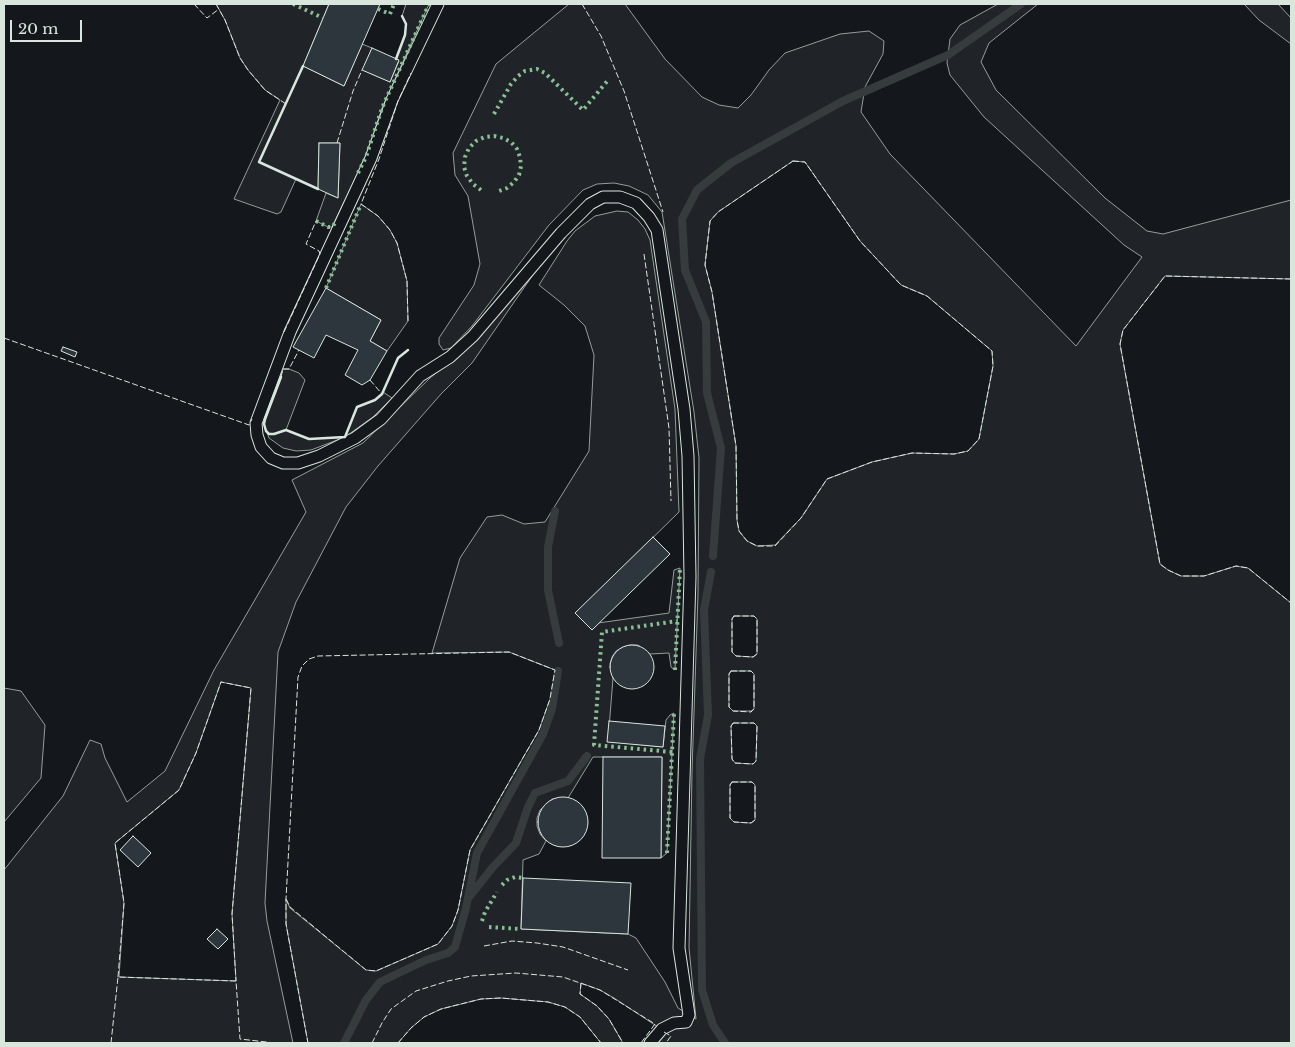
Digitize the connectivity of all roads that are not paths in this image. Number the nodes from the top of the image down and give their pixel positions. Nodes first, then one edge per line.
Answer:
1 (438, 4) edge
2 (650, 1043) edge

1 - 2 lane

